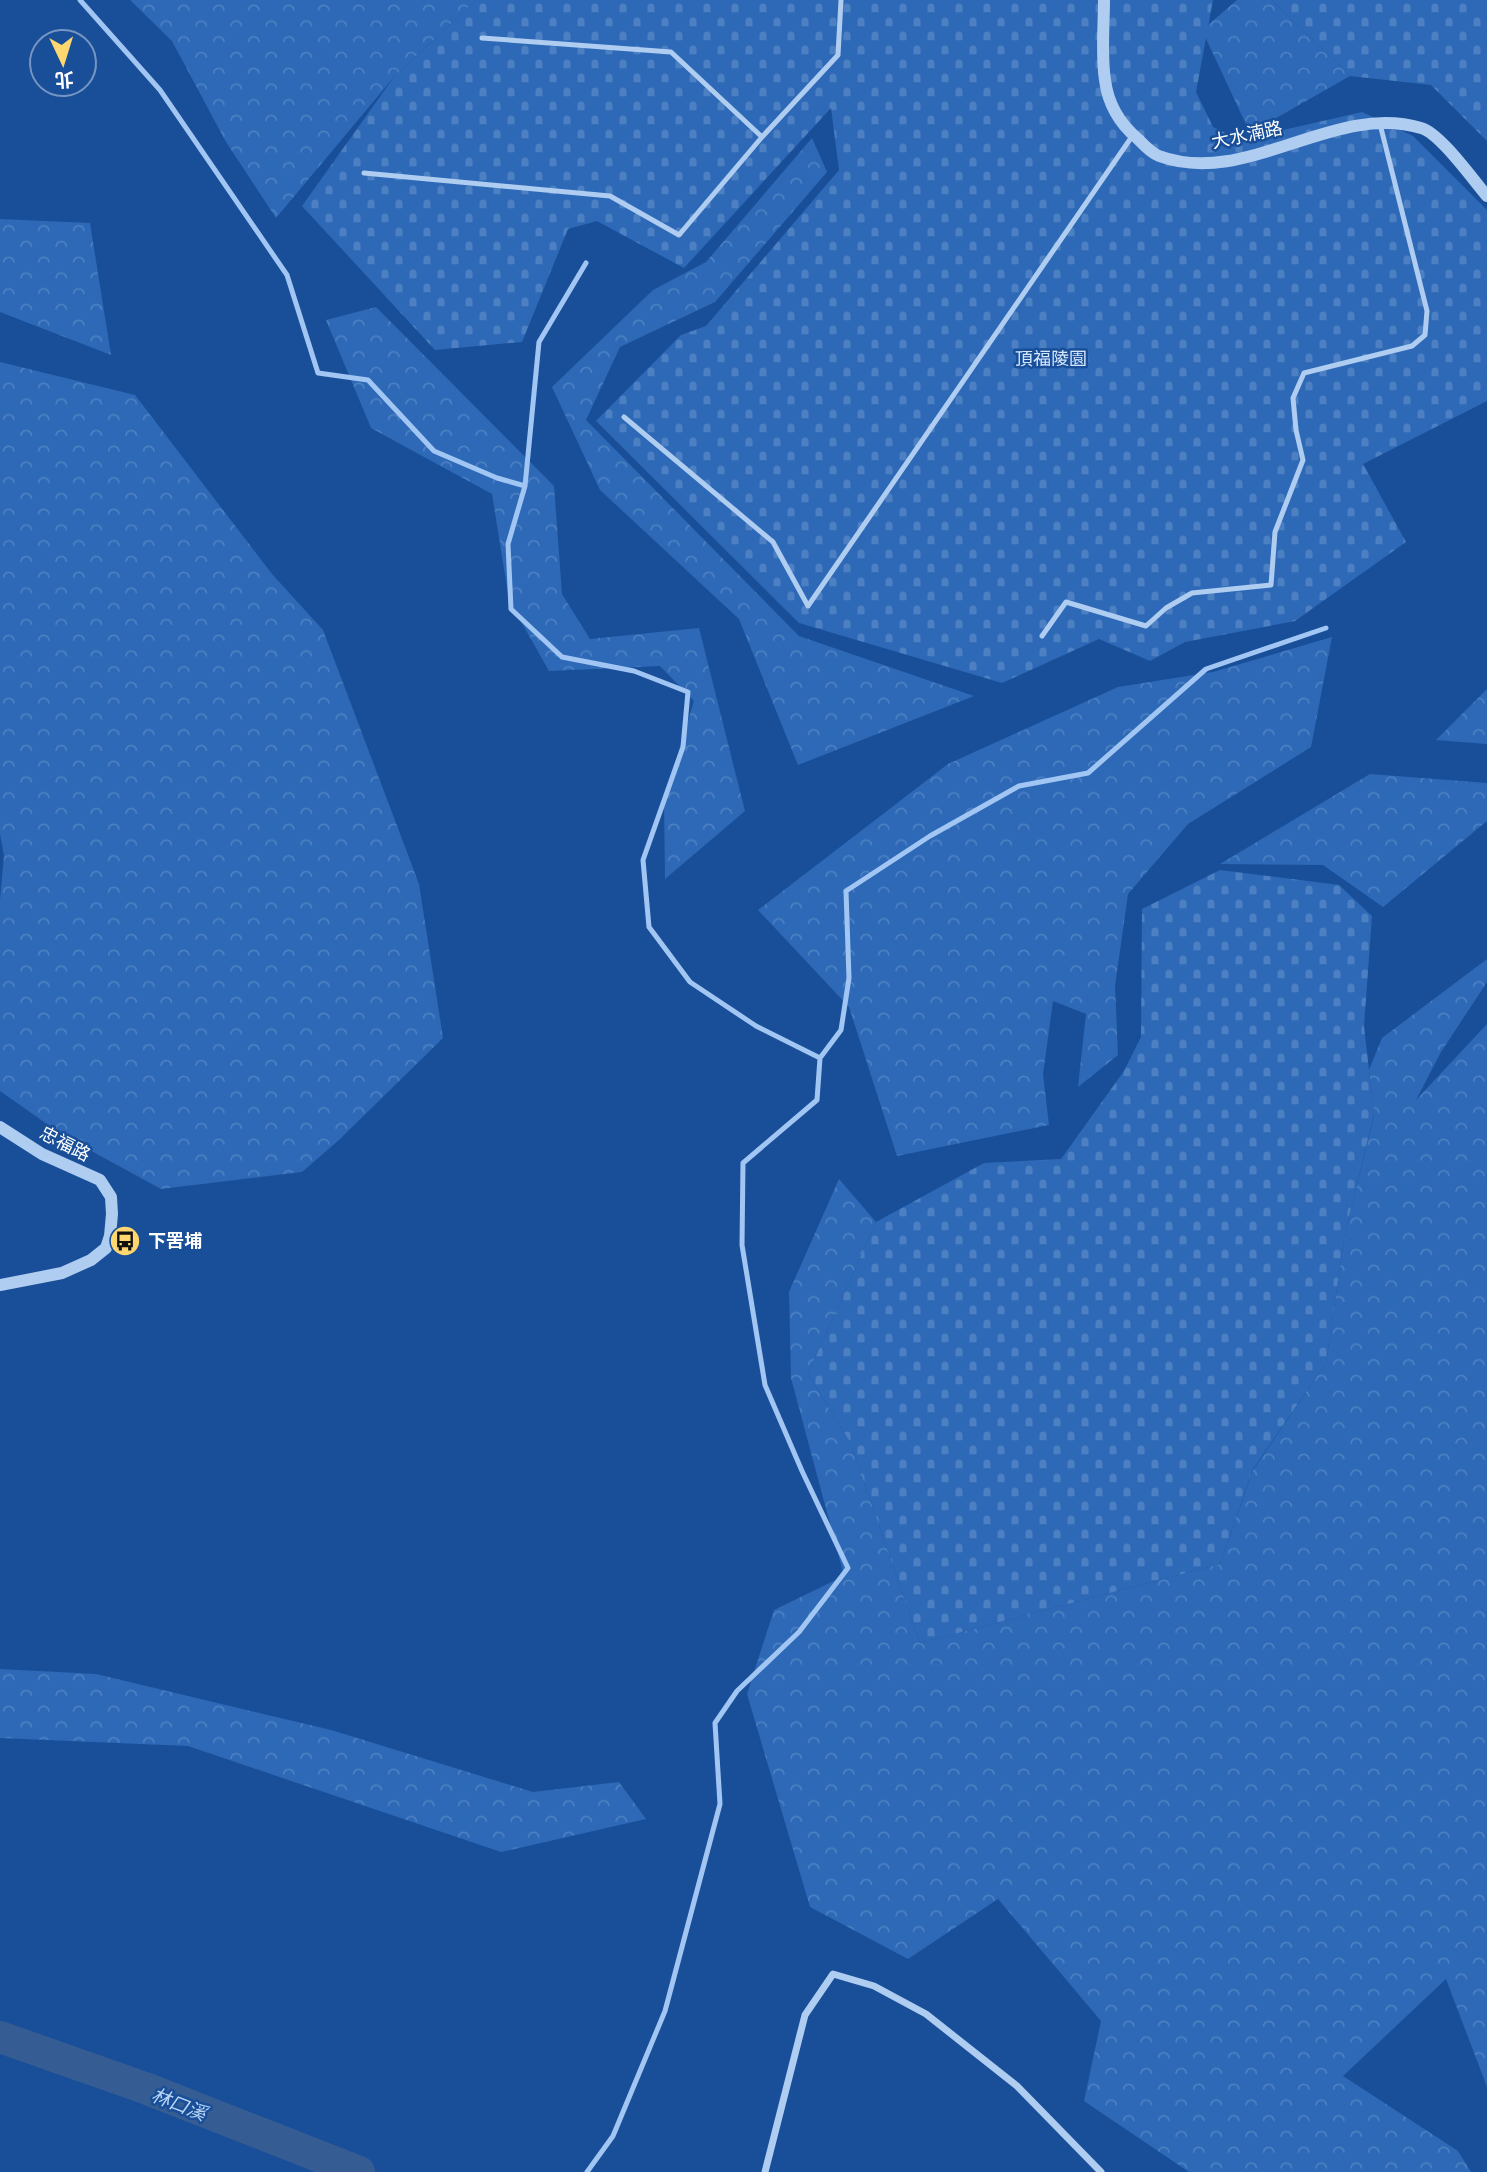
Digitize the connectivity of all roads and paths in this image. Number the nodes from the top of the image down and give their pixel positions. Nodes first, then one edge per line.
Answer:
1 (841, 0) edge
2 (1104, 0) edge
3 (482, 38) dead end
4 (1380, 124) junction
5 (1133, 135) junction
6 (762, 137) junction
7 (364, 173) dead end
8 (1487, 196) edge
9 (624, 417) dead end
10 (1042, 636) dead end
11 (0, 1127) edge
12 (0, 1285) edge
13 (765, 2172) edge
14 (1101, 2172) edge

1 - 6 lane
2 - 5 street, 大水湳路
3 - 6 lane
4 - 5 street, 大水湳路
4 - 8 street, 大水湳路
4 - 10 lane
5 - 9 lane
6 - 7 lane
11 - 12 street, 忠福路
13 - 14 street

